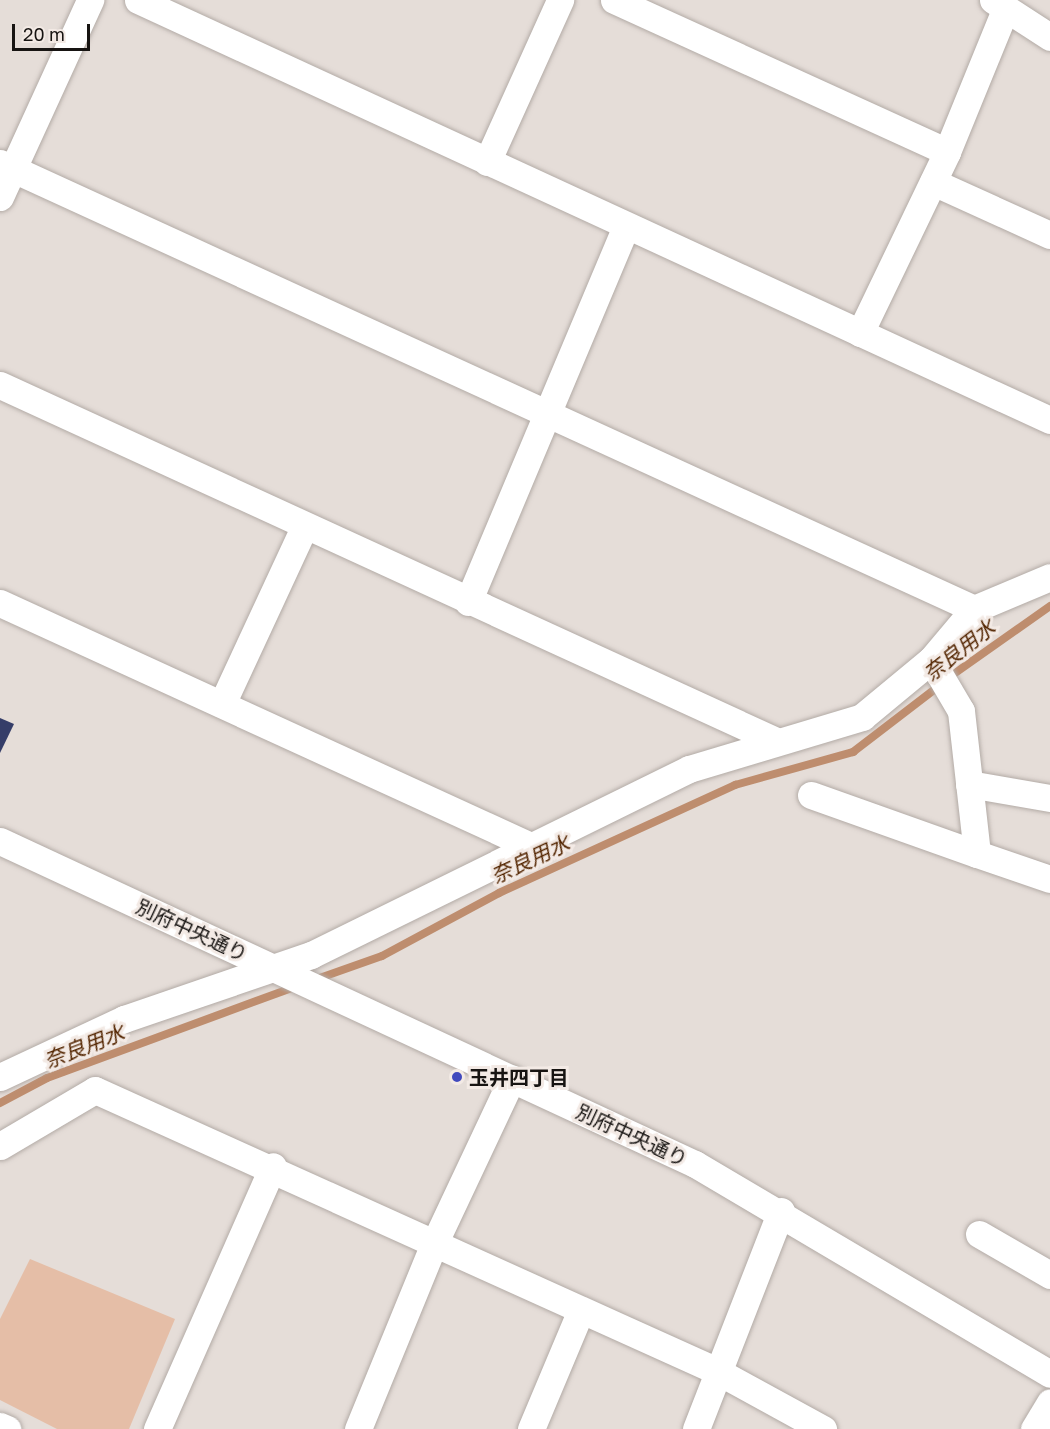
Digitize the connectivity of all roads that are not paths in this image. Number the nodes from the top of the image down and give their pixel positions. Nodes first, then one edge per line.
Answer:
1 (90, 0) edge
2 (138, 0) edge
3 (560, 0) edge
4 (614, 0) edge
5 (999, 5) edge
6 (1050, 37) edge
7 (947, 152) junction
8 (487, 162) junction
9 (7, 166) edge
10 (933, 182) junction
11 (0, 197) edge
12 (626, 226) junction
13 (1050, 235) edge
14 (860, 333) junction
15 (0, 385) edge
16 (549, 414) junction
17 (1050, 420) edge
18 (304, 527) junction
19 (1050, 577) edge
20 (468, 602) junction
21 (0, 603) edge
22 (974, 609) junction
23 (931, 660) junction
24 (222, 704) junction
25 (776, 741) junction
26 (969, 784) junction
27 (811, 795) dead end
28 (1050, 798) edge
29 (0, 841) edge
30 (533, 847) junction
31 (977, 854) junction
32 (1050, 879) edge
33 (279, 970) junction
34 (0, 1077) edge
35 (512, 1078) junction
36 (0, 1146) edge
37 (273, 1166) junction
38 (782, 1211) junction
39 (980, 1234) dead end
40 (434, 1244) junction
41 (1050, 1275) edge
42 (581, 1310) junction
43 (717, 1371) junction
44 (1050, 1374) edge
45 (1050, 1402) edge
46 (0, 1426) edge
47 (162, 1427) edge
48 (7, 1429) edge
49 (358, 1429) edge
50 (531, 1429) edge
51 (696, 1429) edge
52 (823, 1429) edge
53 (1034, 1429) edge

1 - 9 street
2 - 8 street
3 - 8 street
4 - 7 street
5 - 6 street
5 - 7 street
7 - 10 street
8 - 12 street
9 - 11 street
9 - 16 street
10 - 13 street
10 - 14 street
12 - 14 street
12 - 16 street
14 - 17 street
15 - 18 street
16 - 20 street
16 - 22 street
18 - 20 street
18 - 24 street
19 - 22 street
20 - 25 street
21 - 24 street
22 - 23 street
23 - 25 street
23 - 26 street
24 - 30 street
25 - 30 street
26 - 28 street
26 - 31 street
27 - 31 street
29 - 33 street, 別府中央通り
30 - 33 street
31 - 32 street
33 - 34 street
33 - 35 street, 別府中央通り
35 - 38 street, 別府中央通り
35 - 40 street
36 - 37 street
37 - 40 street
37 - 47 street
38 - 43 street
38 - 44 street, 別府中央通り
39 - 41 street
40 - 42 street
40 - 49 street
42 - 43 street
42 - 50 street
43 - 51 street
43 - 52 street
45 - 53 street
46 - 48 street

